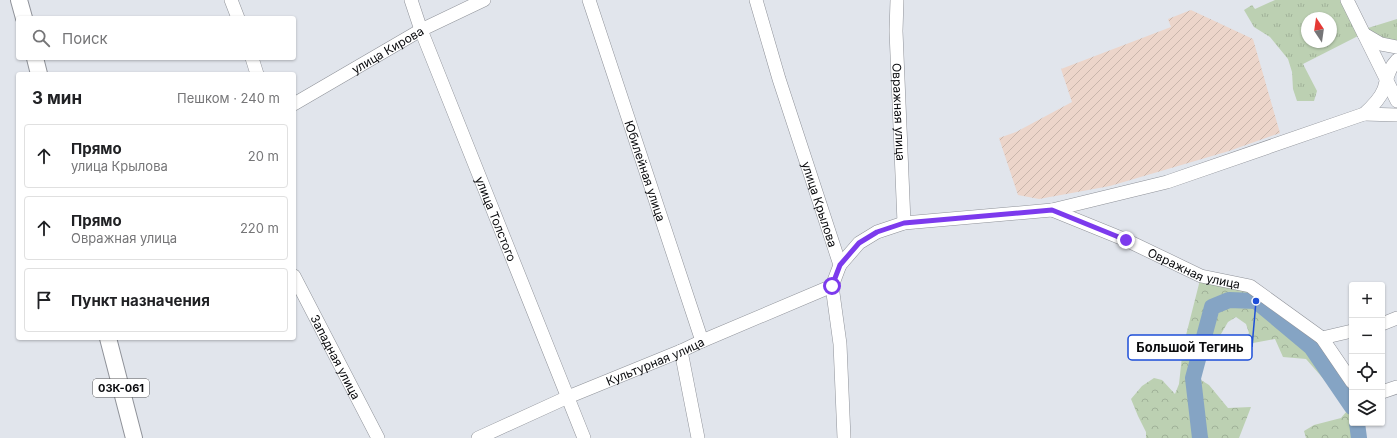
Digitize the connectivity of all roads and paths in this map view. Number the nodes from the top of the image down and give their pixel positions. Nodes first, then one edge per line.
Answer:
1 (19, 0) edge
2 (232, 0) edge
3 (411, 0) edge
4 (484, 0) edge
5 (589, 0) edge
6 (756, 0) edge
7 (897, 0) edge
8 (1347, 0) edge
9 (23, 16) edge
10 (237, 16) edge
11 (421, 30) junction
12 (1362, 33) junction
13 (1397, 47) edge
14 (36, 60) edge
15 (253, 60) edge
16 (1397, 60) edge
17 (38, 72) edge
18 (256, 72) edge
19 (1386, 79) junction
20 (1397, 101) edge
21 (296, 103) edge
22 (1364, 114) junction
23 (1394, 117) edge
24 (1052, 210) junction
25 (904, 223) junction
26 (840, 265) junction
27 (296, 280) edge
28 (832, 286) junction
29 (1397, 318) edge
30 (1385, 323) edge
31 (1349, 332) edge
32 (1322, 338) junction
33 (109, 340) edge
34 (702, 341) junction
35 (681, 351) junction
36 (1349, 378) edge
37 (1397, 387) edge
38 (1385, 391) edge
39 (568, 397) junction
40 (134, 438) edge
41 (378, 438) edge
42 (478, 438) edge
43 (584, 438) edge
44 (698, 438) edge
45 (844, 438) edge

1 - 9 main road
2 - 10 street
3 - 11 street, улица Толстого
4 - 11 street, улица Кирова
5 - 34 street, Юбилейная улица
6 - 26 street, улица Крылова
7 - 25 street, Овражная улица
8 - 12 street
11 - 21 street, улица Кирова
11 - 39 street, улица Толстого
12 - 13 street
12 - 19 street
14 - 17 main road
15 - 18 street
16 - 19 street
19 - 20 street
19 - 22 street
22 - 23 street
22 - 24 street, Овражная улица
24 - 25 street, Овражная улица
24 - 32 street, Овражная улица
25 - 26 street, Овражная улица
26 - 28 street
27 - 41 street, Западная улица
28 - 34 street, Культурная улица
28 - 45 street
29 - 30 street
31 - 32 street
32 - 36 street, Овражная улица
33 - 40 main road, 03К-061
34 - 35 street, Культурная улица
35 - 39 street, Культурная улица
35 - 44 street
37 - 38 street
39 - 42 street, Культурная улица
39 - 43 street, улица Толстого

